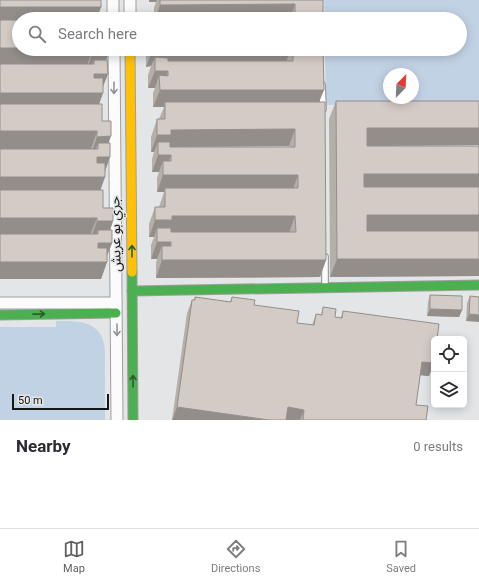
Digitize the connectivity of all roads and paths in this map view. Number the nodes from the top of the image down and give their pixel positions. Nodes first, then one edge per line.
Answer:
1 (113, 0) edge
2 (130, 0) edge
3 (113, 12) edge
4 (130, 12) edge
5 (114, 56) edge
6 (130, 56) edge
7 (322, 76) edge
8 (323, 118) edge
9 (325, 249) edge
10 (479, 285) edge
11 (326, 288) junction
12 (132, 291) junction
13 (0, 303) edge
14 (116, 308) junction
15 (0, 315) edge
16 (117, 420) edge
17 (133, 420) edge

1 - 3 street
2 - 4 street
5 -> 14 street, جري بو عريش
12 -> 6 street, جري بو عريش
7 - 8 lane
9 - 11 lane
10 - 11 street
11 - 12 street
17 -> 12 street, جري بو عريش
13 - 14 street
15 -> 14 street
14 -> 16 street, جري بو عريش

